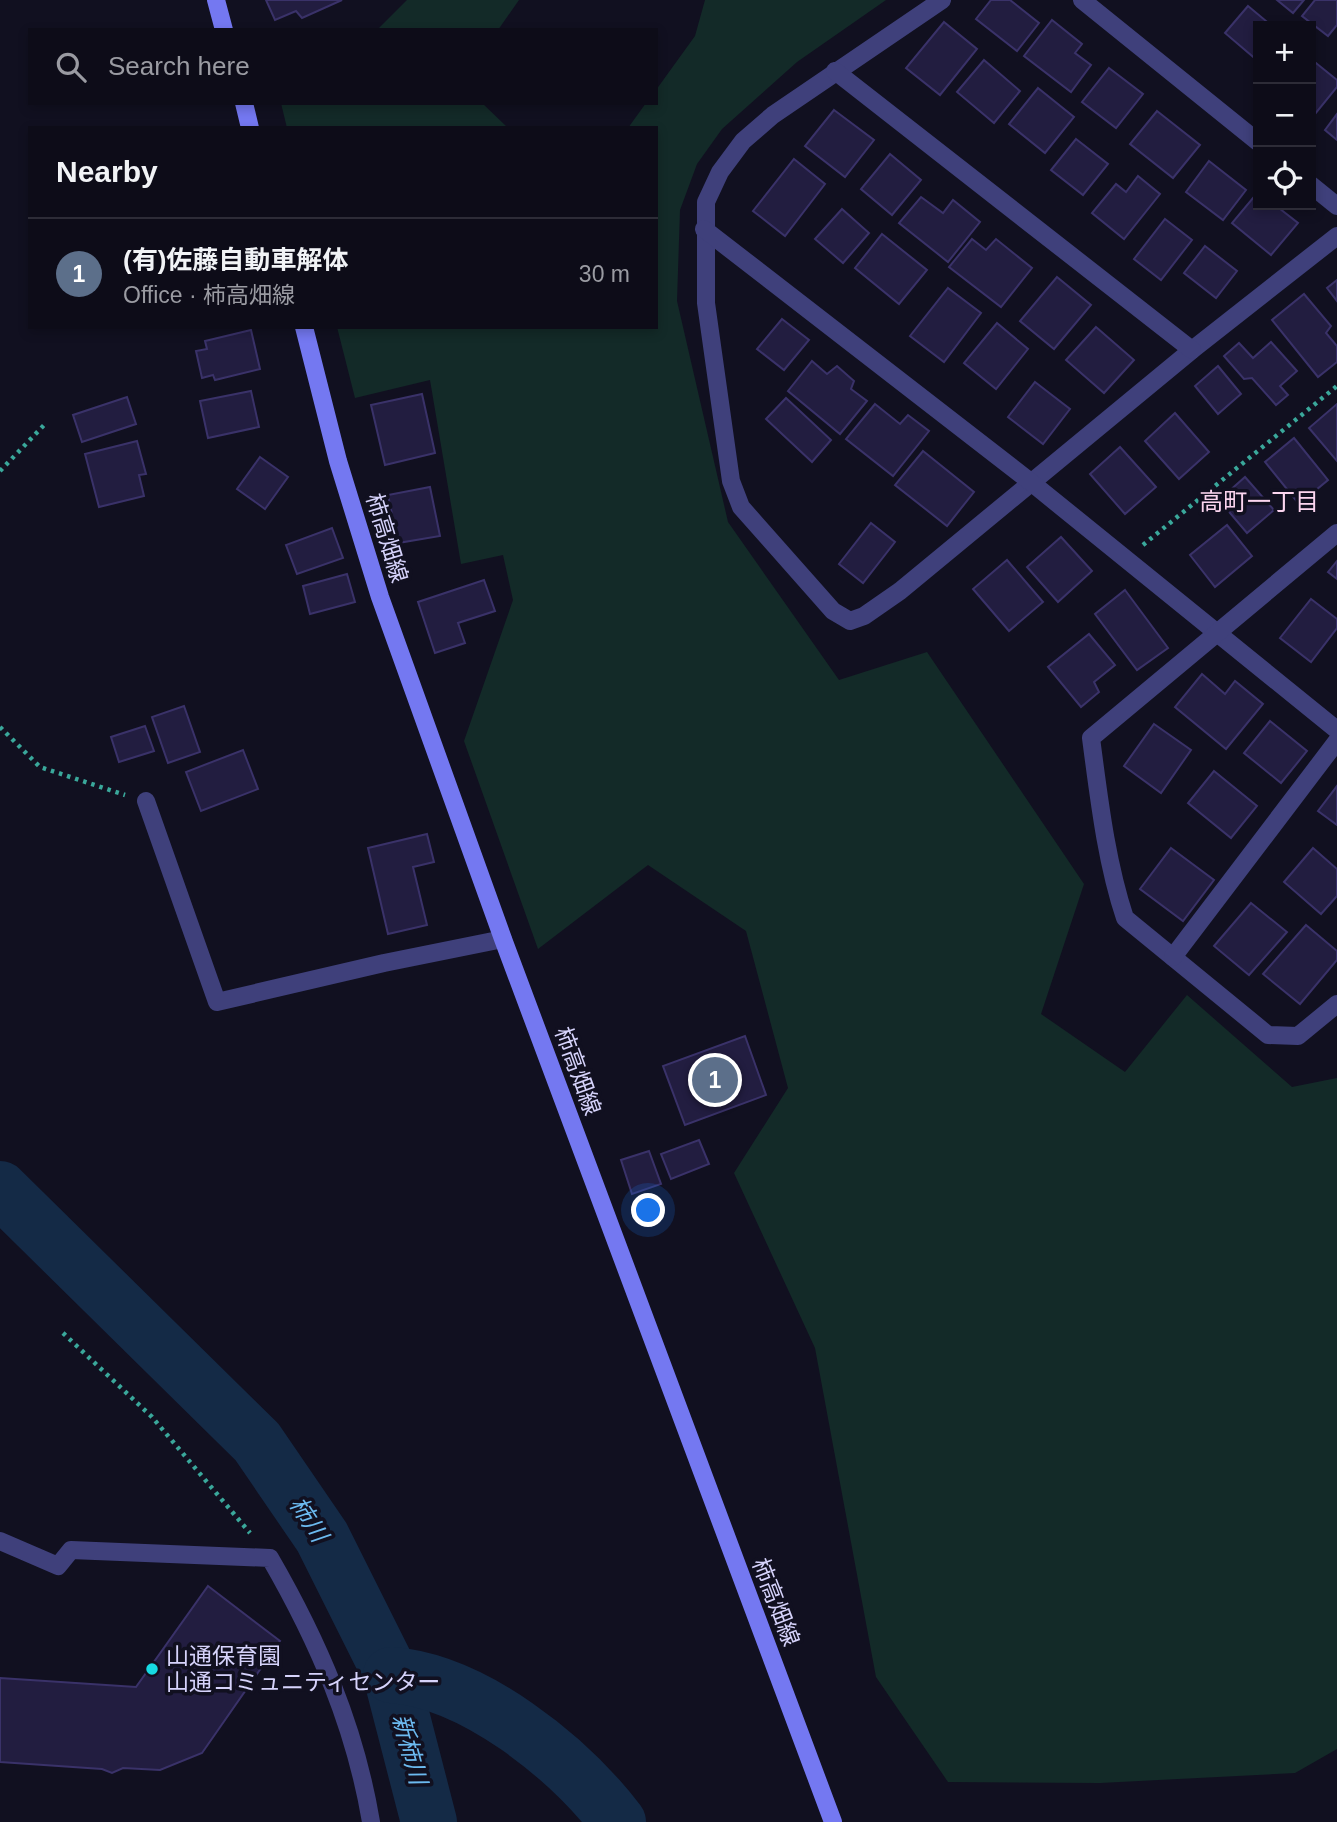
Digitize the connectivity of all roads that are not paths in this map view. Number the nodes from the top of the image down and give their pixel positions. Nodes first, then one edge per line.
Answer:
1 (216, 0) edge
2 (942, 0) edge
3 (1082, 0) edge
4 (223, 28) edge
5 (835, 71) junction
6 (244, 105) edge
7 (250, 126) edge
8 (1253, 138) edge
9 (1316, 188) edge
10 (1337, 206) edge
11 (704, 229) junction
12 (1337, 236) edge
13 (305, 329) edge
14 (1192, 350) junction
15 (1032, 483) junction
16 (1337, 533) edge
17 (1218, 634) junction
18 (1337, 730) edge
19 (1337, 741) edge
20 (146, 801) road end
21 (503, 939) junction
22 (1173, 957) junction
23 (1337, 1004) edge
24 (0, 1541) edge
25 (371, 1822) edge
26 (833, 1822) edge

1 - 4 main road
2 - 5 street
3 - 8 street
5 - 11 street
5 - 14 street
6 - 7 main road
9 - 10 street
11 - 15 street
11 - 15 street
12 - 14 street
13 - 21 main road, 柿高畑線
14 - 15 street
15 - 17 street
16 - 17 street
17 - 18 street
17 - 22 street
19 - 22 street
20 - 21 street
21 - 26 main road, 柿高畑線
22 - 23 street
24 - 25 street

